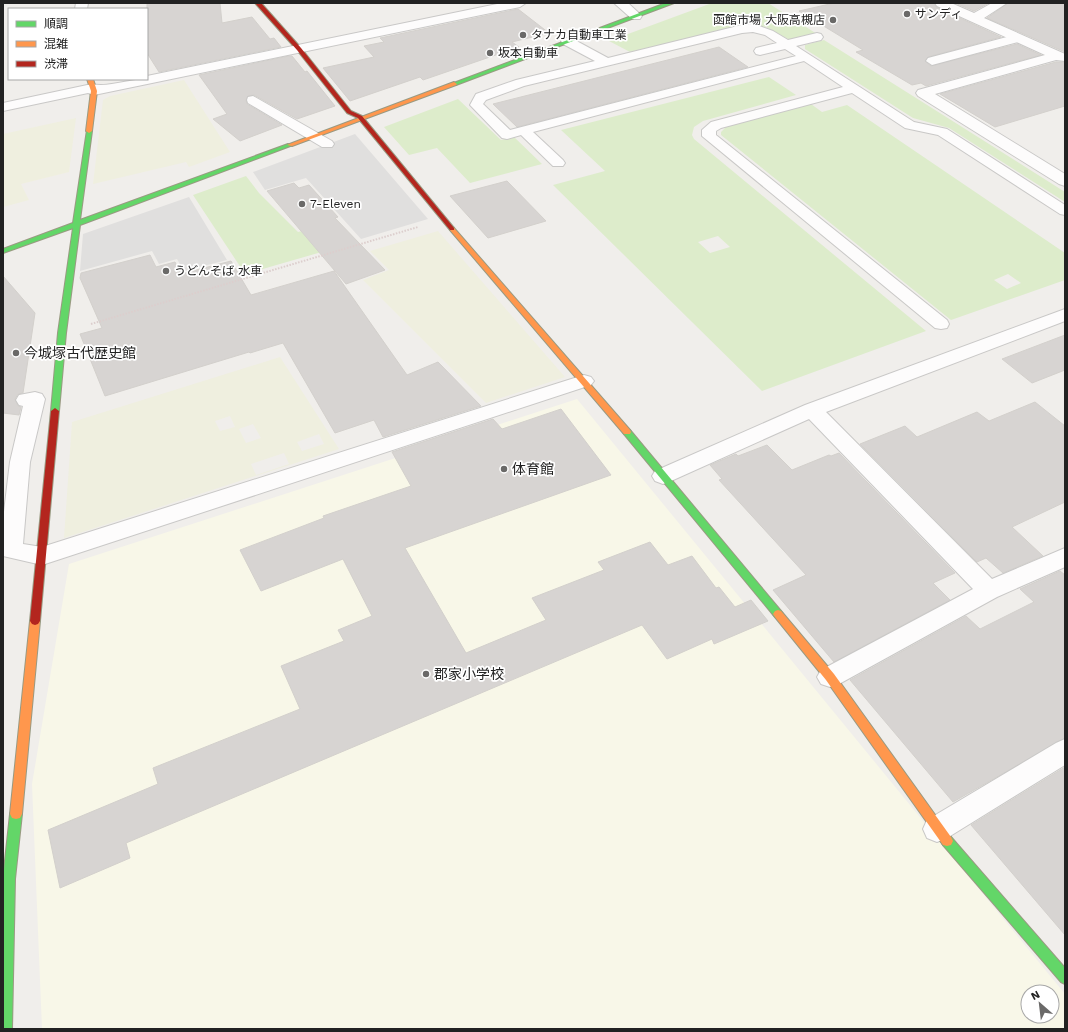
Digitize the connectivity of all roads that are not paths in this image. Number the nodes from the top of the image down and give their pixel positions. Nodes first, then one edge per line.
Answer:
1 (258, 3) edge
2 (452, 3) edge
3 (520, 3) edge
4 (620, 3) edge
5 (671, 3) edge
6 (941, 3) edge
7 (1001, 3) edge
8 (465, 14) junction
9 (636, 16) junction
10 (975, 18) junction
11 (817, 37) dead end
12 (1018, 38) junction
13 (567, 41) junction
14 (787, 44) junction
15 (299, 49) junction
16 (760, 51) dead end
17 (806, 57) junction
18 (1060, 58) edge
19 (932, 61) dead end
20 (606, 62) junction
21 (148, 76) edge
22 (126, 80) edge
23 (92, 86) edge
24 (855, 88) junction
25 (253, 100) dead end
26 (3, 107) edge
27 (360, 118) junction
28 (524, 130) junction
29 (311, 136) junction
30 (327, 144) dead end
31 (558, 162) dead end
32 (1065, 181) edge
33 (1065, 211) edge
34 (78, 223) junction
35 (3, 251) edge
36 (1064, 317) edge
37 (941, 324) dead end
38 (584, 381) junction
39 (26, 400) dead end
40 (812, 410) junction
41 (663, 476) junction
42 (42, 556) junction
43 (1065, 557) edge
44 (989, 591) junction
45 (830, 677) junction
46 (1065, 751) edge
47 (937, 830) junction
48 (5, 932) edge
49 (1065, 978) edge
50 (6, 1029) edge

1 - 15 street
2 - 8 street
3 - 8 street
4 - 9 street
5 - 9 street
6 - 10 street
7 - 10 street
8 - 15 street
9 - 13 street
10 - 12 street
11 - 14 lane
12 - 18 street
12 - 19 lane
13 - 20 lane
13 - 27 street
14 - 16 lane
14 - 17 lane
14 - 20 lane
15 - 21 street
15 - 27 street
17 - 24 lane
17 - 28 lane
18 - 32 street
20 - 28 lane
22 - 23 street
23 - 26 street
23 - 34 street
24 - 33 lane
24 - 37 lane
25 - 29 lane
27 - 29 street
27 - 38 street
28 - 31 lane
29 - 30 lane
29 - 34 street
34 - 35 street
34 - 42 street
36 - 40 street
38 - 41 street
38 - 42 street
39 - 42 street
40 - 41 street
40 - 44 street
41 - 45 street
42 - 48 street
43 - 44 street
44 - 45 street
45 - 47 street
46 - 47 street
47 - 49 street
48 - 50 street

